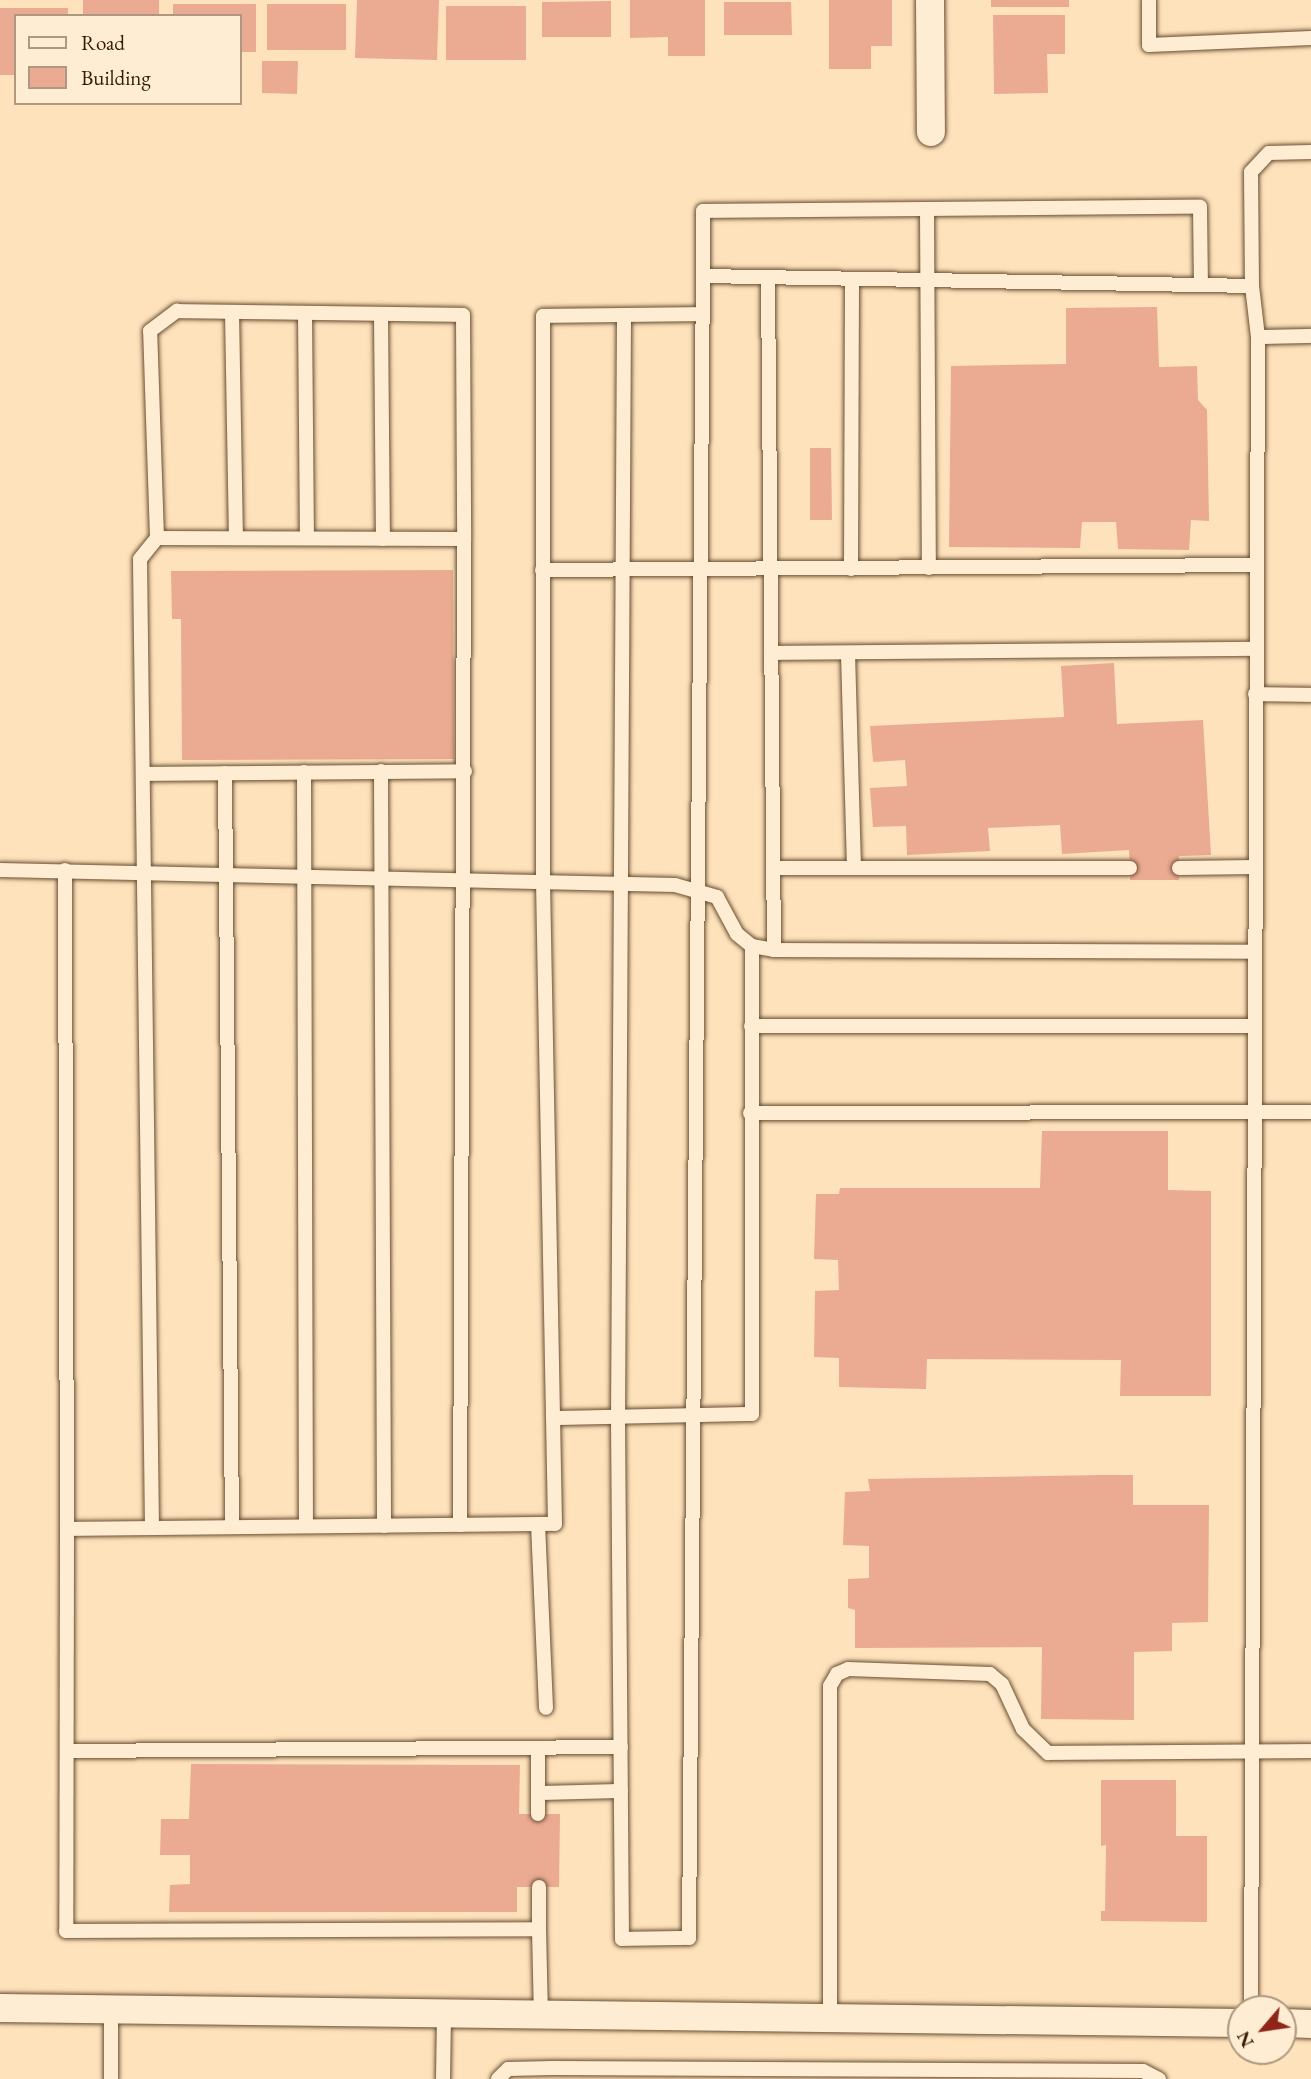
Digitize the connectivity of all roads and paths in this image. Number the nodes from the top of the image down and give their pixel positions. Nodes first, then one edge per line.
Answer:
1 (930, 0) edge
2 (1149, 0) edge
3 (1311, 38) edge
4 (931, 132) dead end
5 (1311, 152) edge
6 (927, 209) junction
7 (703, 276) junction
8 (768, 281) junction
9 (852, 282) junction
10 (927, 282) junction
11 (1201, 285) junction
12 (1252, 286) junction
13 (232, 312) junction
14 (305, 313) junction
15 (381, 314) junction
16 (624, 314) junction
17 (702, 314) junction
18 (1311, 336) edge
19 (1258, 337) junction
20 (157, 538) junction
21 (236, 538) junction
22 (307, 538) junction
23 (383, 539) junction
24 (464, 539) junction
25 (1256, 565) junction
26 (622, 568) junction
27 (929, 568) junction
28 (771, 569) junction
29 (851, 569) junction
30 (542, 570) junction
31 (698, 570) junction
32 (1255, 649) junction
33 (771, 653) junction
34 (848, 653) junction
35 (1255, 694) junction
36 (1311, 695) edge
37 (381, 771) junction
38 (465, 771) junction
39 (304, 772) junction
40 (225, 773) junction
41 (144, 774) junction
42 (773, 867) junction
43 (1255, 867) junction
44 (854, 868) junction
45 (1130, 868) dead end
46 (1179, 868) dead end
47 (0, 870) edge
48 (65, 870) junction
49 (145, 872) junction
50 (225, 874) junction
51 (303, 876) junction
52 (381, 878) junction
53 (465, 880) junction
54 (543, 882) junction
55 (619, 883) junction
56 (696, 888) junction
57 (752, 946) junction
58 (774, 950) junction
59 (1254, 952) junction
60 (751, 1026) junction
61 (1254, 1026) junction
62 (1253, 1112) junction
63 (1311, 1112) edge
64 (750, 1113) junction
65 (691, 1416) junction
66 (552, 1418) junction
67 (618, 1419) junction
68 (538, 1524) junction
69 (460, 1525) junction
70 (306, 1526) junction
71 (384, 1526) junction
72 (232, 1527) junction
73 (152, 1528) junction
74 (67, 1529) junction
75 (546, 1709) dead end
76 (621, 1747) junction
77 (538, 1748) junction
78 (1252, 1750) junction
79 (66, 1751) junction
80 (1311, 1751) edge
81 (621, 1791) junction
82 (539, 1793) junction
83 (538, 1814) dead end
84 (539, 1887) dead end
85 (539, 1929) junction
86 (1251, 1995) edge
87 (0, 2008) edge
88 (111, 2010) junction
89 (444, 2013) junction
90 (541, 2014) junction
91 (830, 2018) junction
92 (1227, 2023) edge
93 (111, 2079) edge
94 (443, 2079) edge
95 (498, 2079) edge
96 (1159, 2079) edge

1 - 4 street
2 - 3 lane
5 - 12 lane
6 - 7 lane
6 - 10 lane
6 - 11 lane
7 - 8 lane
7 - 17 lane
8 - 9 lane
8 - 28 lane
9 - 10 lane
9 - 29 lane
10 - 11 lane
10 - 27 lane
11 - 12 lane
12 - 19 lane
13 - 14 lane
13 - 20 lane
13 - 21 lane
14 - 15 lane
14 - 22 lane
15 - 23 lane
15 - 24 lane
16 - 17 lane
16 - 26 lane
16 - 30 lane
17 - 31 lane
18 - 19 lane
19 - 25 lane
20 - 21 lane
20 - 41 lane
21 - 22 lane
22 - 23 lane
23 - 24 lane
24 - 38 lane
25 - 27 lane
25 - 32 lane
26 - 30 lane
26 - 31 lane
26 - 55 lane
27 - 29 lane
28 - 29 lane
28 - 31 lane
28 - 33 lane
30 - 54 lane
31 - 56 lane
32 - 34 lane
32 - 35 lane
33 - 34 lane
33 - 42 lane
34 - 44 lane
35 - 36 lane
35 - 43 lane
37 - 38 lane
37 - 39 lane
37 - 52 lane
38 - 53 lane
39 - 40 lane
39 - 51 lane
40 - 41 lane
40 - 50 lane
41 - 49 lane
42 - 44 lane
42 - 58 lane
43 - 46 lane
43 - 59 lane
44 - 45 lane
47 - 48 lane
48 - 49 lane
48 - 74 lane
49 - 50 lane
49 - 73 lane
50 - 51 lane
50 - 72 lane
51 - 52 lane
51 - 70 lane
52 - 53 lane
52 - 71 lane
53 - 54 lane
53 - 69 lane
54 - 55 lane
54 - 66 lane
55 - 56 lane
55 - 67 lane
56 - 57 lane
56 - 65 lane
57 - 58 lane
57 - 60 lane
58 - 59 lane
59 - 61 lane
60 - 61 lane
60 - 64 lane
61 - 62 lane
62 - 63 lane
62 - 64 lane
62 - 78 lane
64 - 65 lane
65 - 67 lane
65 - 81 lane
66 - 67 lane
66 - 68 lane
67 - 76 lane
68 - 69 lane
68 - 75 lane
69 - 71 lane
70 - 71 lane
70 - 72 lane
72 - 73 lane
73 - 74 lane
74 - 79 lane
76 - 77 lane
76 - 81 lane
77 - 79 lane
77 - 82 lane
78 - 80 lane
78 - 86 lane
78 - 91 lane
79 - 85 lane
81 - 82 lane
82 - 83 lane
84 - 85 lane
85 - 90 lane
87 - 88 street
88 - 89 street
88 - 93 lane
89 - 90 street
89 - 94 lane
90 - 91 street
91 - 92 street
95 - 96 lane

